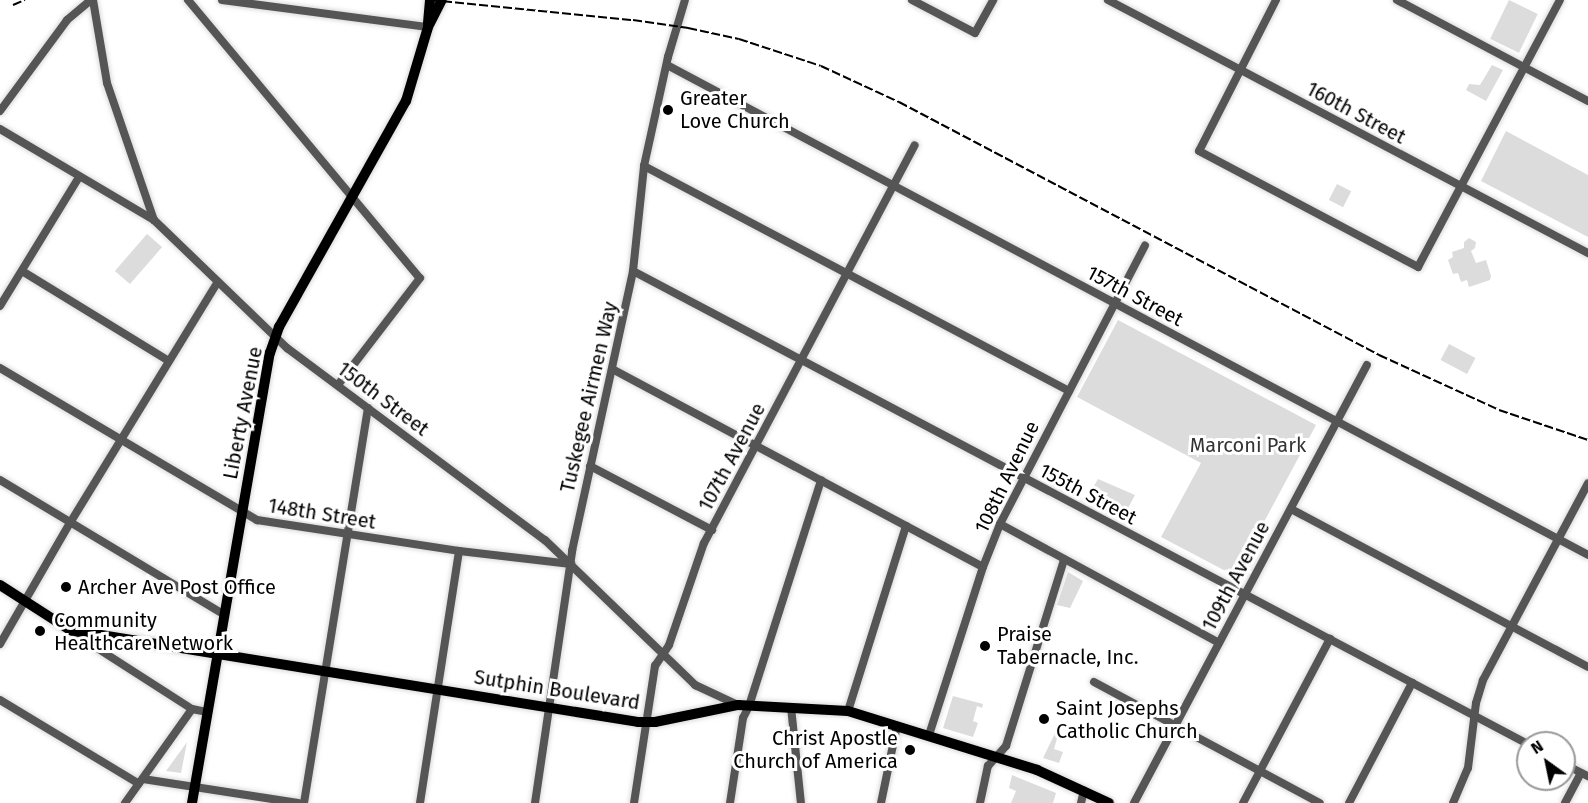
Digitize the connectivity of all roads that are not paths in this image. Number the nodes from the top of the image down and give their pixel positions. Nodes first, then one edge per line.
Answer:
1 (92, 0) edge
2 (188, 0) edge
3 (222, 0) edge
4 (429, 0) edge
5 (442, 0) edge
6 (686, 0) edge
7 (912, 0) edge
8 (993, 0) edge
9 (1108, 0) edge
10 (1276, 0) edge
11 (1397, 0) edge
12 (1560, 0) edge
13 (428, 27) junction
14 (667, 65) junction
15 (1524, 67) junction
16 (1240, 70) junction
17 (1588, 101) edge
18 (0, 111) edge
19 (0, 129) edge
20 (915, 145) dead end
21 (644, 166) junction
22 (79, 177) junction
23 (894, 187) junction
24 (1461, 187) junction
25 (351, 198) junction
26 (154, 220) junction
27 (1145, 246) dead end
28 (1588, 253) edge
29 (22, 271) junction
30 (633, 271) junction
31 (848, 274) junction
32 (217, 283) junction
33 (1115, 304) junction
34 (0, 306) edge
35 (276, 338) junction
36 (169, 361) junction
37 (802, 361) junction
38 (1366, 365) dead end
39 (0, 369) edge
40 (614, 370) junction
41 (338, 385) junction
42 (1069, 392) junction
43 (368, 408) junction
44 (1335, 421) junction
45 (121, 441) junction
46 (757, 447) junction
47 (590, 466) junction
48 (1023, 478) junction
49 (0, 480) edge
50 (821, 480) junction
51 (1588, 483) edge
52 (1291, 508) junction
53 (243, 513) junction
54 (70, 523) junction
55 (1000, 524) junction
56 (906, 526) junction
57 (712, 530) junction
58 (347, 536) junction
59 (1558, 540) junction
60 (459, 552) junction
61 (1588, 555) edge
62 (1064, 560) junction
63 (571, 564) junction
64 (983, 567) junction
65 (0, 585) edge
66 (1243, 595) junction
67 (26, 601) junction
68 (225, 615) junction
69 (1512, 627) junction
70 (70, 630) junction
71 (1330, 639) junction
72 (1219, 643) junction
73 (0, 644) edge
74 (219, 654) junction
75 (662, 655) junction
76 (1588, 667) edge
77 (326, 672) junction
78 (1094, 682) dead end
79 (1412, 683) junction
80 (439, 690) junction
81 (0, 700) edge
82 (549, 706) junction
83 (743, 706) junction
84 (791, 706) junction
85 (192, 710) junction
86 (848, 711) junction
87 (208, 712) junction
88 (1475, 716) junction
89 (647, 722) junction
90 (897, 726) junction
91 (1175, 726) junction
92 (929, 735) junction
93 (1516, 738) edge
94 (994, 758) junction
95 (1260, 771) junction
96 (1585, 775) edge
97 (141, 781) junction
98 (196, 787) junction
99 (1084, 790) junction
100 (125, 803) edge
101 (192, 803) edge
102 (298, 803) edge
103 (304, 803) edge
104 (420, 803) edge
105 (535, 803) edge
106 (634, 803) edge
107 (730, 803) edge
108 (801, 803) edge
109 (881, 803) edge
110 (980, 803) edge
111 (1081, 803) edge
112 (1109, 803) edge
113 (1134, 803) edge
114 (1243, 803) edge
115 (1320, 803) edge
116 (1349, 803) edge
117 (1453, 803) edge
118 (1565, 803) edge

1 - 18 street
1 - 26 street
2 - 25 street
3 - 13 street
4 - 13 main road, Liberty Avenue
5 - 13 main road, Liberty Avenue
6 - 14 street, Tuskegee Airmen Way
7 - 8 street
9 - 16 street, 160th Street
10 - 16 street
11 - 15 street
12 - 15 street
13 - 25 main road, Liberty Avenue
14 - 21 street, Tuskegee Airmen Way
14 - 23 street, 157th Street
15 - 17 street
15 - 24 street
16 - 24 street, 160th Street
16 - 24 street
19 - 22 street, 150th Street
20 - 23 street, 107th Avenue
21 - 30 street, Tuskegee Airmen Way
21 - 31 street
22 - 26 street, 150th Street
22 - 29 street
23 - 31 street, 107th Avenue
23 - 33 street, 157th Street
24 - 28 street, 160th Street
25 - 35 main road, Liberty Avenue
25 - 41 street
26 - 32 street, 150th Street
27 - 33 street, 108th Avenue
29 - 34 street
29 - 36 street
30 - 37 street, 155th Street
30 - 40 street, Tuskegee Airmen Way
31 - 37 street, 107th Avenue
31 - 42 street
32 - 35 street, 150th Street
32 - 36 street
33 - 42 street, 108th Avenue
33 - 44 street, 157th Street
35 - 41 street, 150th Street
35 - 53 main road, Liberty Avenue
36 - 45 street
37 - 46 street, 107th Avenue
37 - 48 street, 155th Street
38 - 44 street, 109th Avenue
39 - 45 street, 148th Street
40 - 46 street
40 - 47 street, Tuskegee Airmen Way
41 - 43 street, 150th Street
42 - 48 street, 108th Avenue
43 - 58 street
43 - 63 street, 150th Street
44 - 52 street, 109th Avenue
44 - 59 street, 157th Street
45 - 53 street, 148th Street
45 - 54 street
46 - 50 street
46 - 57 street, 107th Avenue
47 - 57 street
47 - 63 street, Tuskegee Airmen Way
48 - 55 street, 108th Avenue
48 - 66 street, 155th Street
49 - 54 street
50 - 56 street
50 - 83 street
51 - 59 street
52 - 66 street, 109th Avenue
52 - 69 street
53 - 58 street, 148th Street
53 - 68 main road, Liberty Avenue
54 - 67 street
54 - 68 street
55 - 62 street
55 - 64 street, 108th Avenue
56 - 64 street
56 - 86 street
57 - 75 street, 107th Avenue
58 - 60 street, 148th Street
58 - 77 street
59 - 61 street, 157th Street
59 - 69 street
60 - 63 street, 148th Street
60 - 80 street
62 - 72 street
62 - 94 street
63 - 75 street, 150th Street
63 - 82 street, Tuskegee Airmen Way
64 - 92 street, 108th Avenue
65 - 67 main road, Sutphin Boulevard
66 - 71 street, 155th Street
66 - 72 street, 109th Avenue
67 - 70 main road, Sutphin Boulevard
67 - 73 street
68 - 74 main road, Liberty Avenue
69 - 76 street
69 - 88 street
70 - 74 main road, Sutphin Boulevard
70 - 85 street
71 - 79 street, 155th Street
71 - 95 street
72 - 91 street, 109th Avenue
74 - 77 main road, Sutphin Boulevard
74 - 87 main road, Liberty Avenue
75 - 83 street, 150th Street
75 - 89 street, 107th Avenue
77 - 80 main road, Sutphin Boulevard
77 - 103 street
78 - 91 street
79 - 88 street, 155th Street
79 - 116 street
80 - 82 main road, Sutphin Boulevard
80 - 104 street
81 - 97 street
82 - 89 main road, Sutphin Boulevard
82 - 105 street, Tuskegee Airmen Way
83 - 84 main road, Sutphin Boulevard
83 - 89 main road, Sutphin Boulevard
83 - 107 street
84 - 86 main road, Sutphin Boulevard
84 - 108 street
85 - 87 street
85 - 97 street
86 - 90 main road, Sutphin Boulevard
87 - 98 main road, Liberty Avenue
88 - 93 street, 155th Street
88 - 117 street
89 - 106 street, 107th Avenue
90 - 92 main road, Sutphin Boulevard
90 - 109 street
91 - 95 street
91 - 113 street, 109th Avenue
92 - 94 main road, Sutphin Boulevard
94 - 99 main road, Sutphin Boulevard
94 - 110 street
95 - 114 street
95 - 115 street
96 - 118 street
97 - 98 street
97 - 100 street
98 - 101 main road, Liberty Avenue
98 - 102 street
99 - 111 street
99 - 112 main road, Sutphin Boulevard

